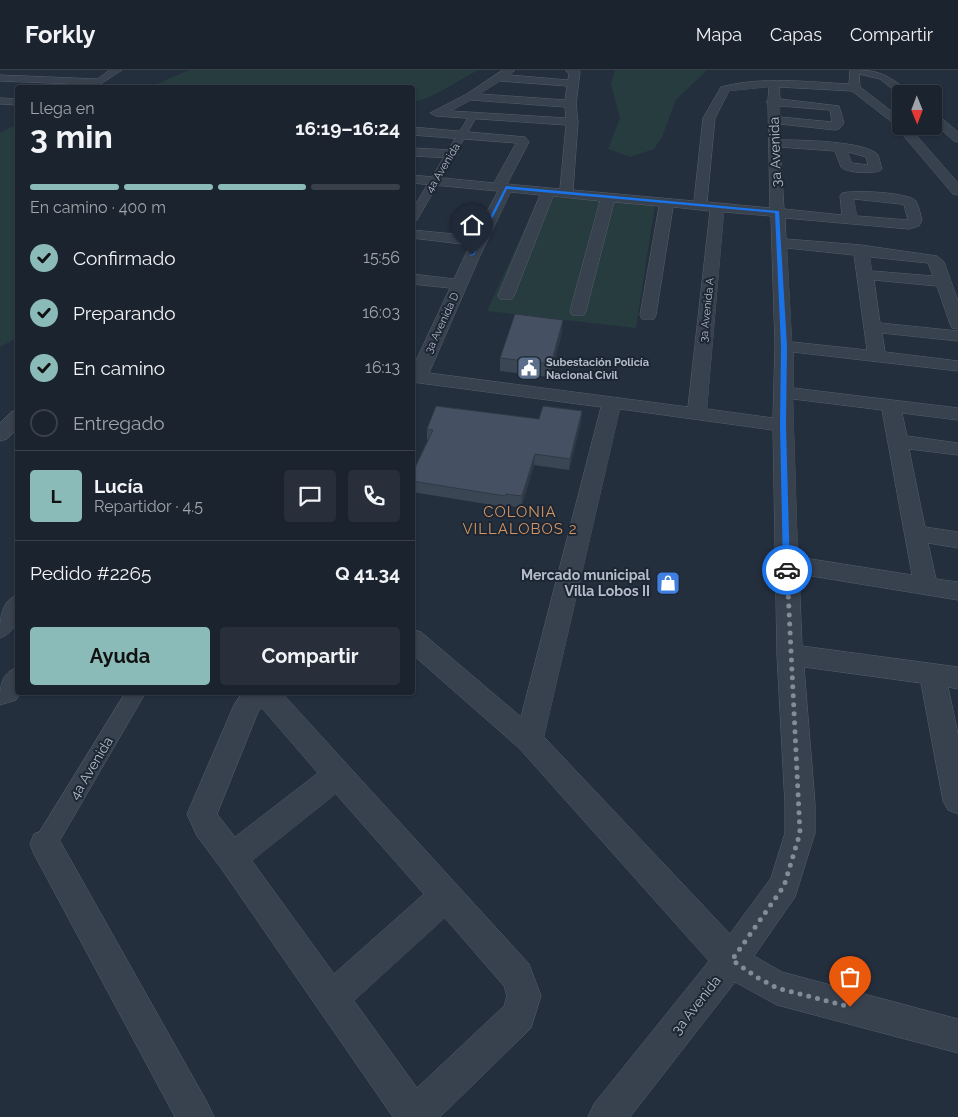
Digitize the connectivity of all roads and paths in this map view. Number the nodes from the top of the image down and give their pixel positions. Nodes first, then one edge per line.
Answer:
1 (56, 70) edge
2 (116, 70) edge
3 (510, 70) edge
4 (546, 70) edge
5 (569, 70) edge
6 (856, 70) edge
7 (0, 78) edge
8 (500, 78) junction
9 (40, 80) junction
10 (535, 81) junction
11 (572, 83) junction
12 (894, 85) edge
13 (855, 88) junction
14 (469, 97) junction
15 (0, 101) edge
16 (526, 101) junction
17 (15, 102) edge
18 (539, 102) junction
19 (773, 102) junction
20 (570, 104) junction
21 (473, 116) junction
22 (532, 120) junction
23 (572, 122) junction
24 (942, 125) edge
25 (415, 131) edge
26 (463, 135) junction
27 (958, 138) edge
28 (774, 143) junction
29 (841, 149) dead end
30 (415, 152) edge
31 (452, 154) junction
32 (415, 179) edge
33 (435, 181) junction
34 (502, 188) junction
35 (548, 192) junction
36 (958, 192) edge
37 (566, 194) junction
38 (608, 197) junction
39 (667, 202) junction
40 (700, 205) junction
41 (717, 207) junction
42 (777, 212) junction
43 (415, 215) edge
44 (850, 219) dead end
45 (415, 234) edge
46 (478, 241) junction
47 (779, 243) junction
48 (861, 250) junction
49 (865, 275) junction
50 (415, 279) edge
51 (943, 282) junction
52 (460, 284) junction
53 (506, 296) dead end
54 (578, 311) dead end
55 (648, 315) dead end
56 (958, 324) edge
57 (872, 327) junction
58 (958, 336) edge
59 (784, 346) junction
60 (877, 356) junction
61 (958, 366) edge
62 (415, 377) edge
63 (783, 392) junction
64 (612, 402) junction
65 (891, 406) junction
66 (697, 414) junction
67 (958, 414) edge
68 (15, 419) edge
69 (783, 425) junction
70 (0, 435) edge
71 (897, 441) junction
72 (958, 449) edge
73 (914, 533) junction
74 (958, 540) edge
75 (787, 564) junction
76 (925, 584) junction
77 (958, 591) edge
78 (0, 602) edge
79 (15, 604) edge
80 (15, 607) edge
81 (0, 628) edge
82 (15, 630) edge
83 (415, 642) edge
84 (790, 655) junction
85 (945, 676) edge
86 (15, 681) edge
87 (0, 694) edge
88 (135, 695) edge
89 (530, 740) junction
90 (954, 767) edge
91 (338, 775) junction
92 (958, 801) edge
93 (45, 844) joint
94 (232, 858) junction
95 (446, 896) junction
96 (732, 960) junction
97 (332, 998) junction
98 (958, 1036) edge
99 (194, 1117) edge
100 (414, 1117) edge
101 (607, 1117) edge

1 - 9 street
2 - 9 street
3 - 8 street
4 - 10 street
5 - 11 street
6 - 12 street
6 - 13 street
7 - 9 street
8 - 10 street
8 - 14 street
10 - 11 street
10 - 16 street
11 - 20 street
13 - 19 street
13 - 36 street
14 - 16 street
14 - 21 street
15 - 17 street
16 - 18 street
18 - 20 street
18 - 22 street
19 - 28 street, 3a Avenida
19 - 40 street
20 - 23 street
21 - 22 street
21 - 26 street, 4a Avenida
22 - 23 street
23 - 37 street
24 - 27 street
25 - 26 street
26 - 31 street, 4a Avenida
26 - 34 street, 3a Avenida D
28 - 29 street
28 - 42 street, 3a Avenida
30 - 31 street
31 - 33 street, 4a Avenida
32 - 33 street
33 - 34 street
33 - 43 street, 4a Avenida
34 - 35 street
34 - 46 street, 3a Avenida D
35 - 37 street
35 - 53 street
37 - 38 street
38 - 39 street
38 - 54 street
39 - 40 street
39 - 55 street
40 - 41 street
41 - 42 street
41 - 66 street, 3a Avenida A
42 - 44 street
42 - 47 street, 3a Avenida
45 - 46 street
46 - 52 street, 3a Avenida D
47 - 48 street
47 - 59 street, 3a Avenida
48 - 49 street
48 - 51 street
49 - 51 street
49 - 57 street
50 - 52 street
51 - 56 street
52 - 62 street, 3a Avenida D
57 - 58 street
57 - 60 street
59 - 60 street
59 - 63 street, 3a Avenida
60 - 61 street
62 - 64 street
63 - 65 street
63 - 69 street, 3a Avenida
64 - 66 street
64 - 89 street
65 - 67 street
65 - 71 street
66 - 69 street
68 - 70 street
69 - 75 street, 3a Avenida
71 - 72 street
71 - 73 street
73 - 74 street
73 - 76 street
75 - 76 street
75 - 84 street, 3a Avenida
76 - 77 street
78 - 79 street
80 - 81 street
81 - 82 street
83 - 89 street
84 - 85 street
84 - 96 street, 3a Avenida
85 - 90 street
86 - 87 street
88 - 93 street, 4a Avenida
89 - 96 street
90 - 92 street
91 - 94 street
91 - 94 street
91 - 95 street
93 - 99 street
94 - 97 street
95 - 97 street
95 - 100 street
96 - 98 street
96 - 101 street, 3a Avenida
97 - 100 street

